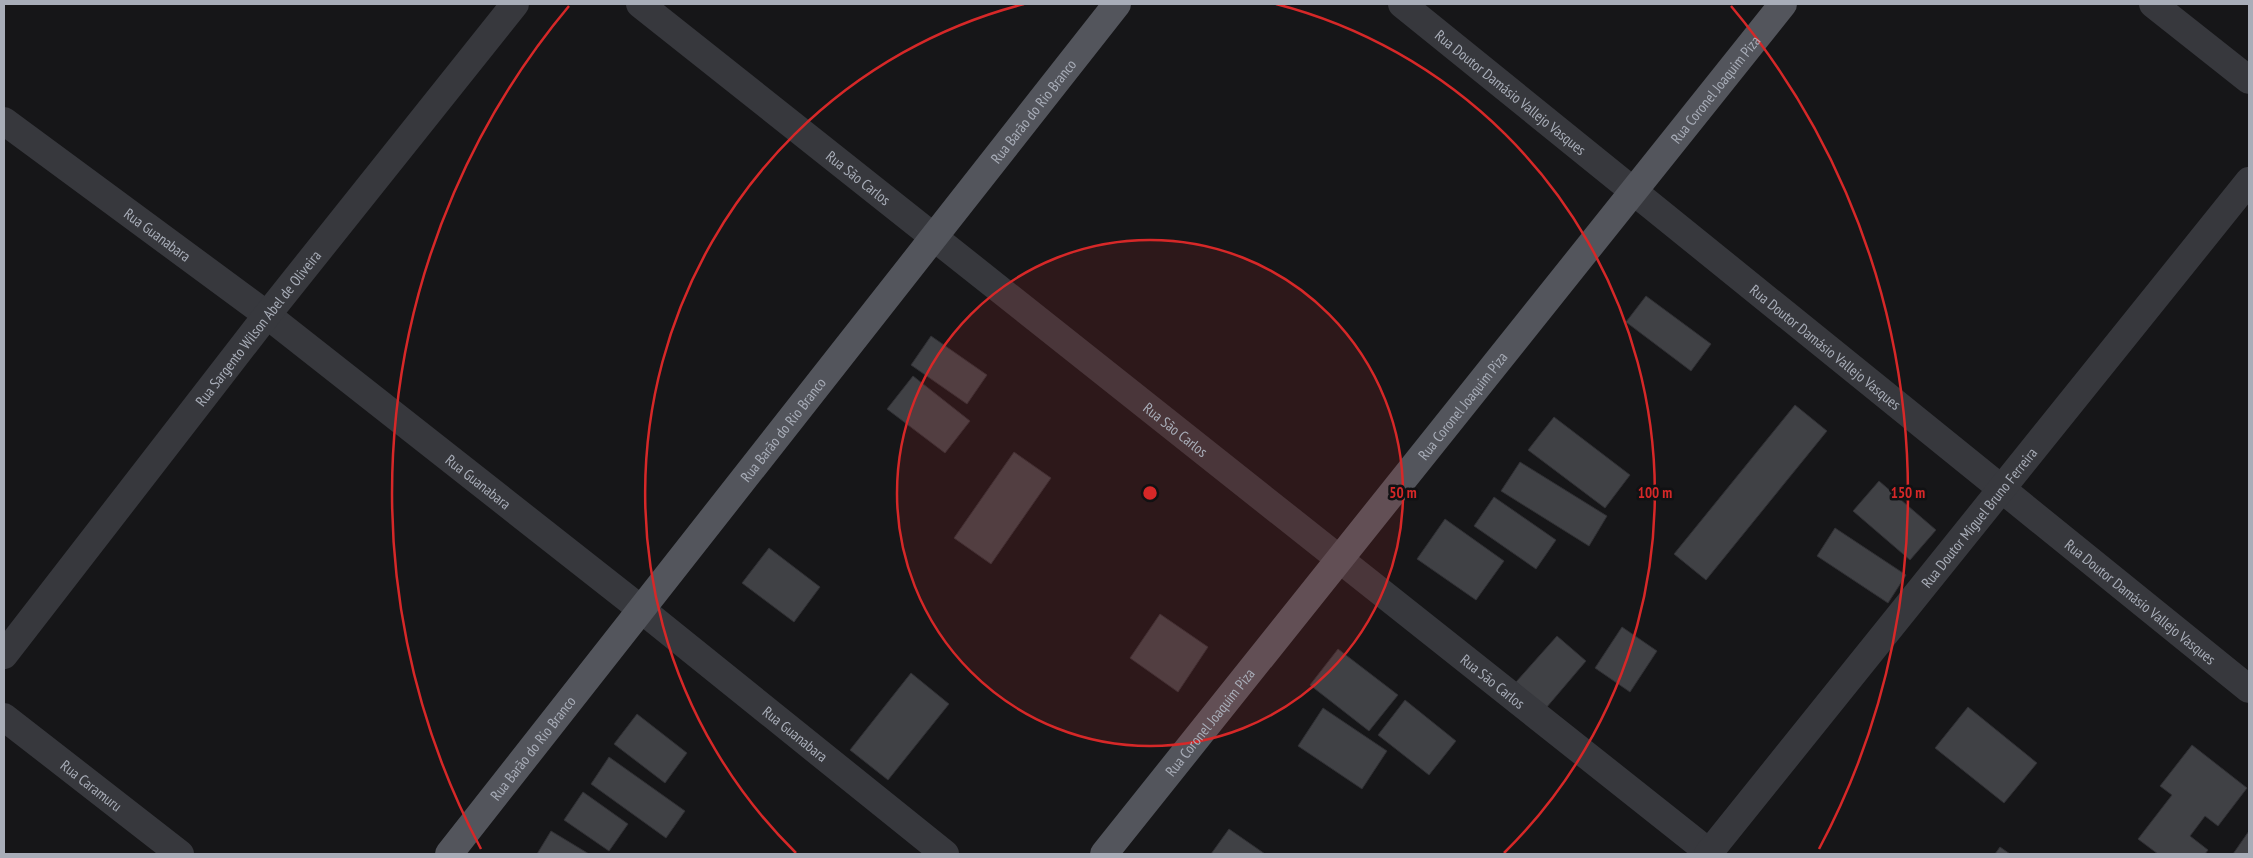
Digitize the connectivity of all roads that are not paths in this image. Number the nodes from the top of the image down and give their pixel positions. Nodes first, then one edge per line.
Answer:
1 (515, 4) edge
2 (640, 4) edge
3 (1117, 4) edge
4 (1402, 4) edge
5 (1784, 4) edge
6 (2153, 4) edge
7 (2249, 80) edge
8 (4, 120) edge
9 (2249, 181) edge
10 (1634, 192) junction
11 (933, 236) junction
12 (267, 315) junction
13 (2000, 489) junction
14 (1341, 560) junction
15 (642, 610) junction
16 (4, 655) edge
17 (2249, 689) edge
18 (4, 717) edge
19 (180, 854) edge
20 (449, 854) edge
21 (946, 854) edge
22 (1104, 854) edge
23 (1710, 854) edge

1 - 12 street, Rua Sargento Wilson Abel de Oliveira
2 - 11 street, Rua São Carlos
3 - 11 main road, Rua Barão do Rio Branco
4 - 10 street, Rua Doutor Damásio Vallejo Vasques
5 - 10 main road, Rua Coronel Joaquim Piza
6 - 7 street
8 - 12 street, Rua Guanabara
9 - 13 street, Rua Doutor Miguel Bruno Ferreira
10 - 13 street, Rua Doutor Damásio Vallejo Vasques
10 - 14 main road, Rua Coronel Joaquim Piza
11 - 14 street, Rua São Carlos
11 - 15 main road, Rua Barão do Rio Branco
12 - 15 street, Rua Guanabara
12 - 16 street, Rua Sargento Wilson Abel de Oliveira
13 - 17 street, Rua Doutor Damásio Vallejo Vasques
13 - 23 street, Rua Doutor Miguel Bruno Ferreira
14 - 22 main road, Rua Coronel Joaquim Piza
14 - 23 street, Rua São Carlos
15 - 20 main road, Rua Barão do Rio Branco
15 - 21 street, Rua Guanabara
18 - 19 street, Rua Caramuru

